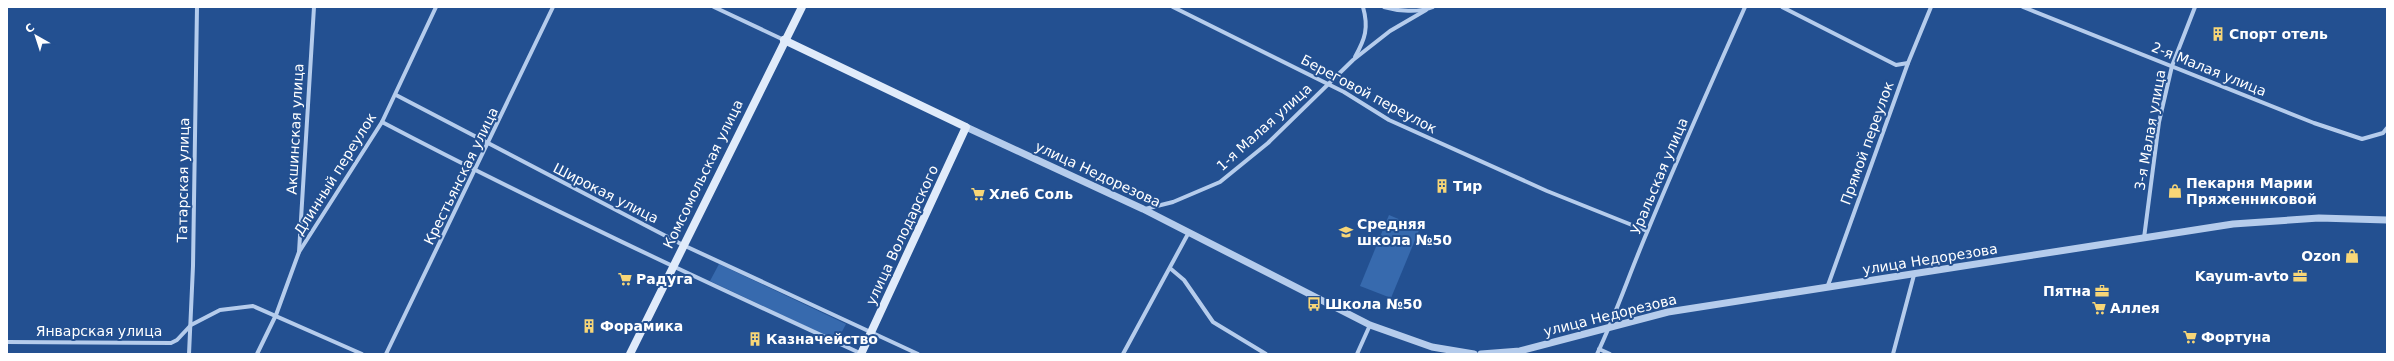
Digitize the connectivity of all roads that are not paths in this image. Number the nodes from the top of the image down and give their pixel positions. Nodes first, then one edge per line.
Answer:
1 (197, 7) edge
2 (314, 7) edge
3 (436, 7) edge
4 (553, 7) edge
5 (714, 7) edge
6 (802, 7) edge
7 (1173, 7) edge
8 (1363, 7) edge
9 (1384, 7) edge
10 (1433, 7) edge
11 (1745, 7) edge
12 (1782, 7) edge
13 (1931, 7) edge
14 (2023, 7) edge
15 (2195, 7) edge
16 (1426, 10) junction
17 (784, 40) junction
18 (1353, 60) junction
19 (1908, 64) junction
20 (2172, 66) junction
21 (1327, 85) junction
22 (396, 95) junction
23 (382, 122) junction
24 (966, 127) junction
25 (2387, 128) edge
26 (488, 145) junction
27 (475, 171) junction
28 (1143, 209) junction
29 (2387, 220) edge
30 (1647, 231) junction
31 (1189, 232) junction
32 (2144, 238) junction
33 (683, 245) junction
34 (299, 252) junction
35 (672, 267) junction
36 (1171, 269) junction
37 (1914, 275) junction
38 (1826, 288) junction
39 (276, 315) junction
40 (191, 325) junction
41 (1370, 325) junction
42 (1611, 326) junction
43 (871, 332) junction
44 (7, 342) edge
45 (1599, 349) junction
46 (189, 354) edge
47 (257, 354) edge
48 (362, 354) edge
49 (386, 354) edge
50 (630, 354) edge
51 (862, 354) edge
52 (918, 354) edge
53 (1123, 354) edge
54 (1266, 354) edge
55 (1357, 354) edge
56 (1474, 354) edge
57 (1481, 354) edge
58 (1597, 354) edge
59 (1610, 354) edge
60 (1893, 354) edge

1 - 40 street, Татарская улица
2 - 34 street, Акшинская улица
3 - 22 street, Длинный переулок
4 - 26 street, Крестьянская улица
5 - 17 street, улица Недорезова
6 - 17 main road, Комсомольская улица
7 - 21 street, Береговой переулок
8 - 18 street
9 - 16 street
10 - 16 street, 1-я Малая улица
11 - 30 street, Уральская улица
12 - 19 street
13 - 19 street, Прямой переулок
14 - 20 street, 2-я Малая улица
15 - 20 street, 3-я Малая улица
16 - 18 street, 1-я Малая улица
17 - 24 main road, улица Недорезова
17 - 33 main road, Комсомольская улица
18 - 21 street, 1-я Малая улица
19 - 38 street, Прямой переулок
20 - 25 street, 2-я Малая улица
20 - 32 street, 3-я Малая улица
21 - 28 street, 1-я Малая улица
21 - 30 street, Береговой переулок
22 - 23 street, Длинный переулок
22 - 26 street, Широкая улица
23 - 27 street
23 - 34 street, Длинный переулок
24 - 28 street, улица Недорезова
24 - 43 main road, улица Володарского
26 - 27 street, Крестьянская улица
26 - 33 street, Широкая улица
27 - 35 street
27 - 49 street, Крестьянская улица
28 - 31 street, улица Недорезова
29 - 32 street, улица Недорезова
30 - 42 street, Уральская улица
31 - 36 street
31 - 41 street, улица Недорезова
32 - 37 street, улица Недорезова
33 - 35 main road, Комсомольская улица
33 - 43 street, Широкая улица
34 - 39 street, Длинный переулок
35 - 50 main road, Комсомольская улица
35 - 51 street
36 - 53 street
36 - 54 street
37 - 38 street, улица Недорезова
37 - 60 street
38 - 42 street, улица Недорезова
39 - 40 street, Январская улица
39 - 47 street, Длинный переулок
39 - 48 street, Январская улица
40 - 44 street, Январская улица
40 - 46 street, Татарская улица
41 - 55 street
41 - 56 street, улица Недорезова
42 - 45 street, Уральская улица
42 - 57 street, улица Недорезова
43 - 51 main road, улица Володарского
43 - 52 street, Широкая улица
45 - 58 street, Уральская улица
45 - 59 street

